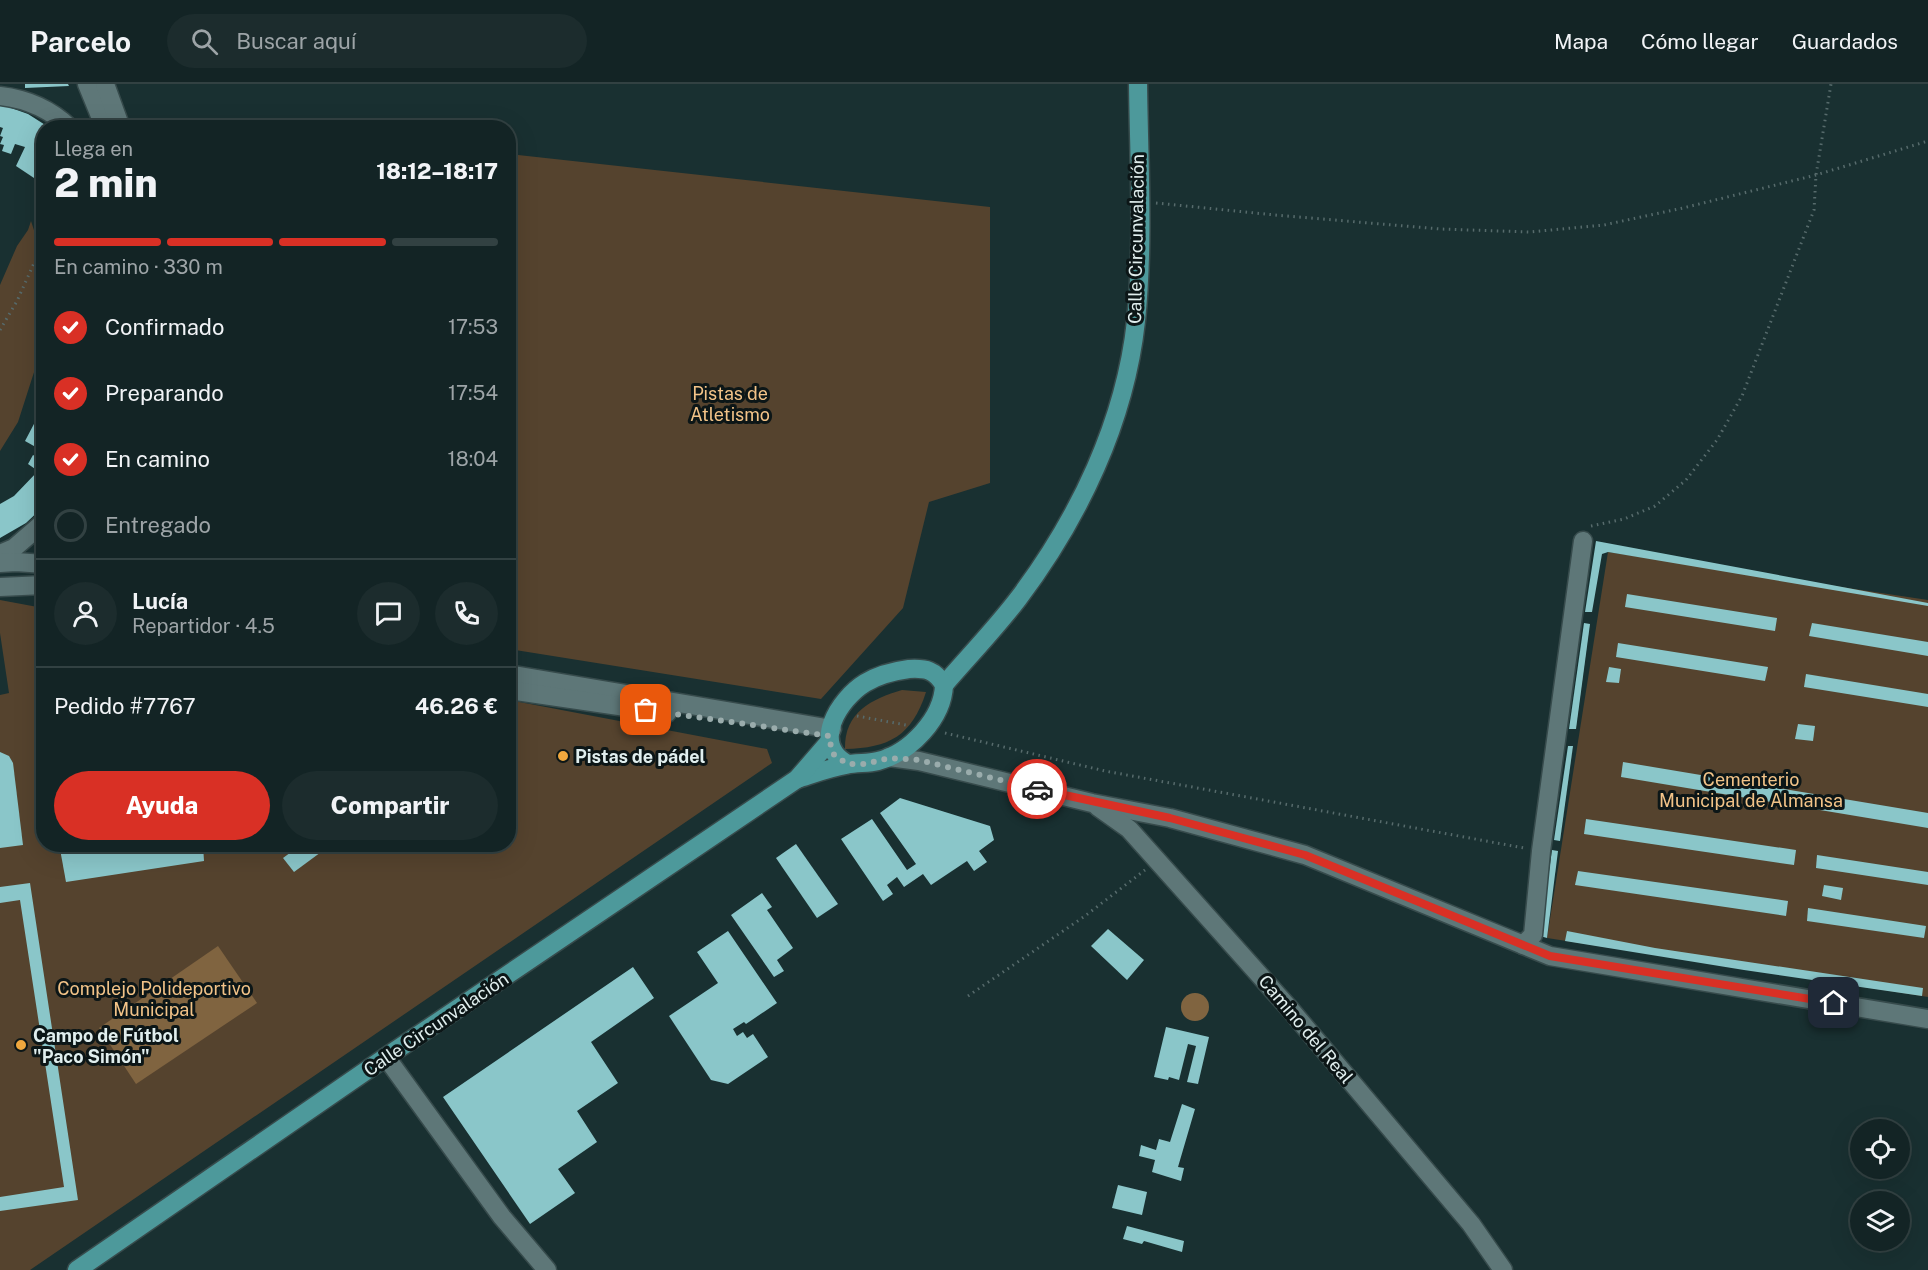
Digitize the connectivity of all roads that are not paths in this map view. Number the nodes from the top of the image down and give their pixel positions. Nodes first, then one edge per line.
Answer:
1 (87, 84) edge
2 (105, 84) edge
3 (1138, 84) edge
4 (0, 96) edge
5 (61, 120) edge
6 (102, 120) edge
7 (118, 120) edge
8 (36, 529) edge
9 (1584, 542) road end
10 (0, 554) edge
11 (0, 563) edge
12 (36, 563) edge
13 (36, 585) edge
14 (0, 587) edge
15 (516, 675) edge
16 (938, 678) junction
17 (516, 691) edge
18 (832, 730) junction
19 (889, 758) junction
20 (848, 764) junction
21 (797, 779) junction
22 (1092, 803) junction
23 (1523, 945) junction
24 (1928, 1019) edge
25 (387, 1057) junction
26 (85, 1267) edge
27 (547, 1270) edge
28 (1503, 1270) edge

1 - 6 street
2 - 7 street
3 - 16 main road, Calle Circunvalación
4 - 5 street
8 - 10 street
9 - 23 street
11 - 12 street
13 - 14 street
15 - 18 street
16 - 18 main road
16 - 19 main road
17 - 18 street
18 - 20 main road
18 - 21 main road
19 - 20 main road
19 - 22 street
20 - 21 main road
21 - 25 main road, Calle Circunvalación
22 - 23 street
22 - 28 street, Camino del Real
23 - 24 street
25 - 26 main road, Calle Circunvalación
25 - 27 street

